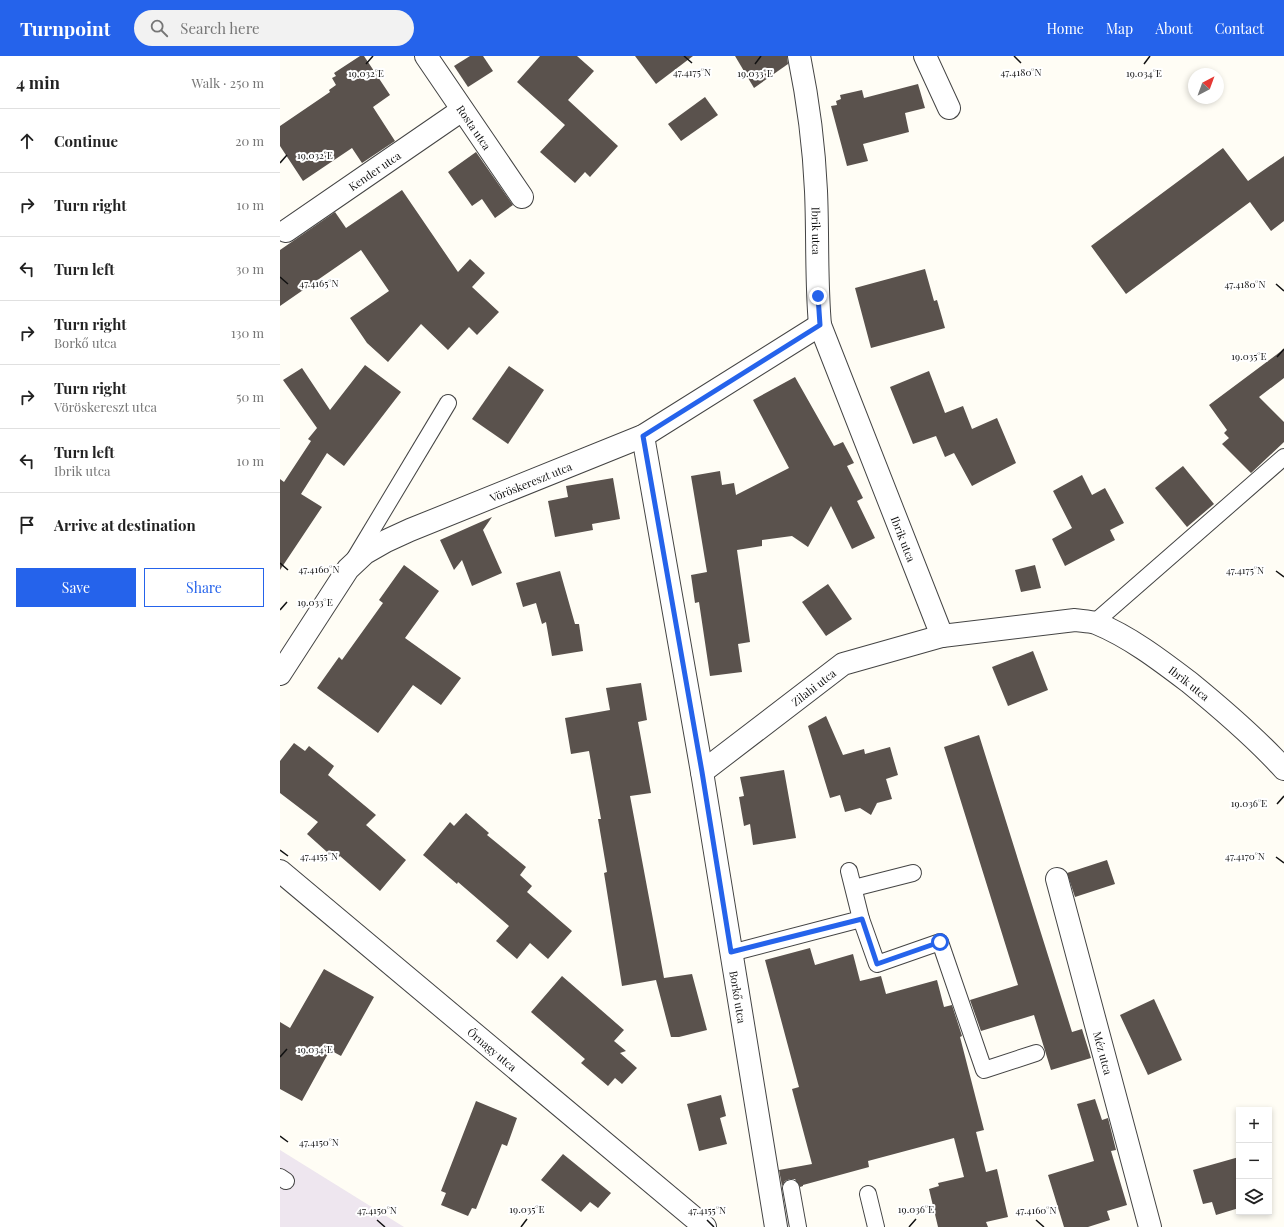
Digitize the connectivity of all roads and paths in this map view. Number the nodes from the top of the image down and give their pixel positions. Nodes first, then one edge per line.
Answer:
1 (426, 56) edge
2 (799, 56) edge
3 (925, 56) edge
4 (949, 108) dead end
5 (462, 110) junction
6 (522, 197) dead end
7 (286, 231) dead end
8 (820, 325) junction
9 (448, 403) dead end
10 (643, 436) junction
11 (1284, 457) edge
12 (348, 569) junction
13 (1094, 623) junction
14 (942, 636) junction
15 (280, 674) edge
16 (1284, 768) edge
17 (702, 772) junction
18 (280, 871) edge
19 (849, 871) dead end
20 (913, 873) dead end
21 (1057, 879) dead end
22 (854, 888) junction
23 (862, 919) junction
24 (731, 952) junction
25 (1036, 1053) dead end
26 (791, 1188) dead end
27 (868, 1194) dead end
28 (705, 1227) edge
29 (776, 1227) edge
30 (798, 1227) edge
31 (876, 1227) edge
32 (1150, 1227) edge

1 - 5 street, Rosta utca
2 - 8 street, Ibrik utca
3 - 4 street
5 - 6 street, Rosta utca
5 - 7 street, Kender utca
8 - 10 street, Vöröskereszt utca
8 - 14 street, Ibrik utca
9 - 12 lane
10 - 12 street, Vöröskereszt utca
10 - 17 street, Borkő utca
11 - 13 lane
12 - 15 street, Vöröskereszt utca
13 - 14 street, Ibrik utca
13 - 16 street, Ibrik utca
14 - 17 street, Zilahi utca
17 - 24 street, Borkő utca
18 - 28 street, Őrnagy utca
19 - 22 lane
20 - 22 lane
21 - 32 street, Méz utca
22 - 23 lane
23 - 24 lane
23 - 25 lane
24 - 29 street, Borkő utca
26 - 30 lane
27 - 31 lane

